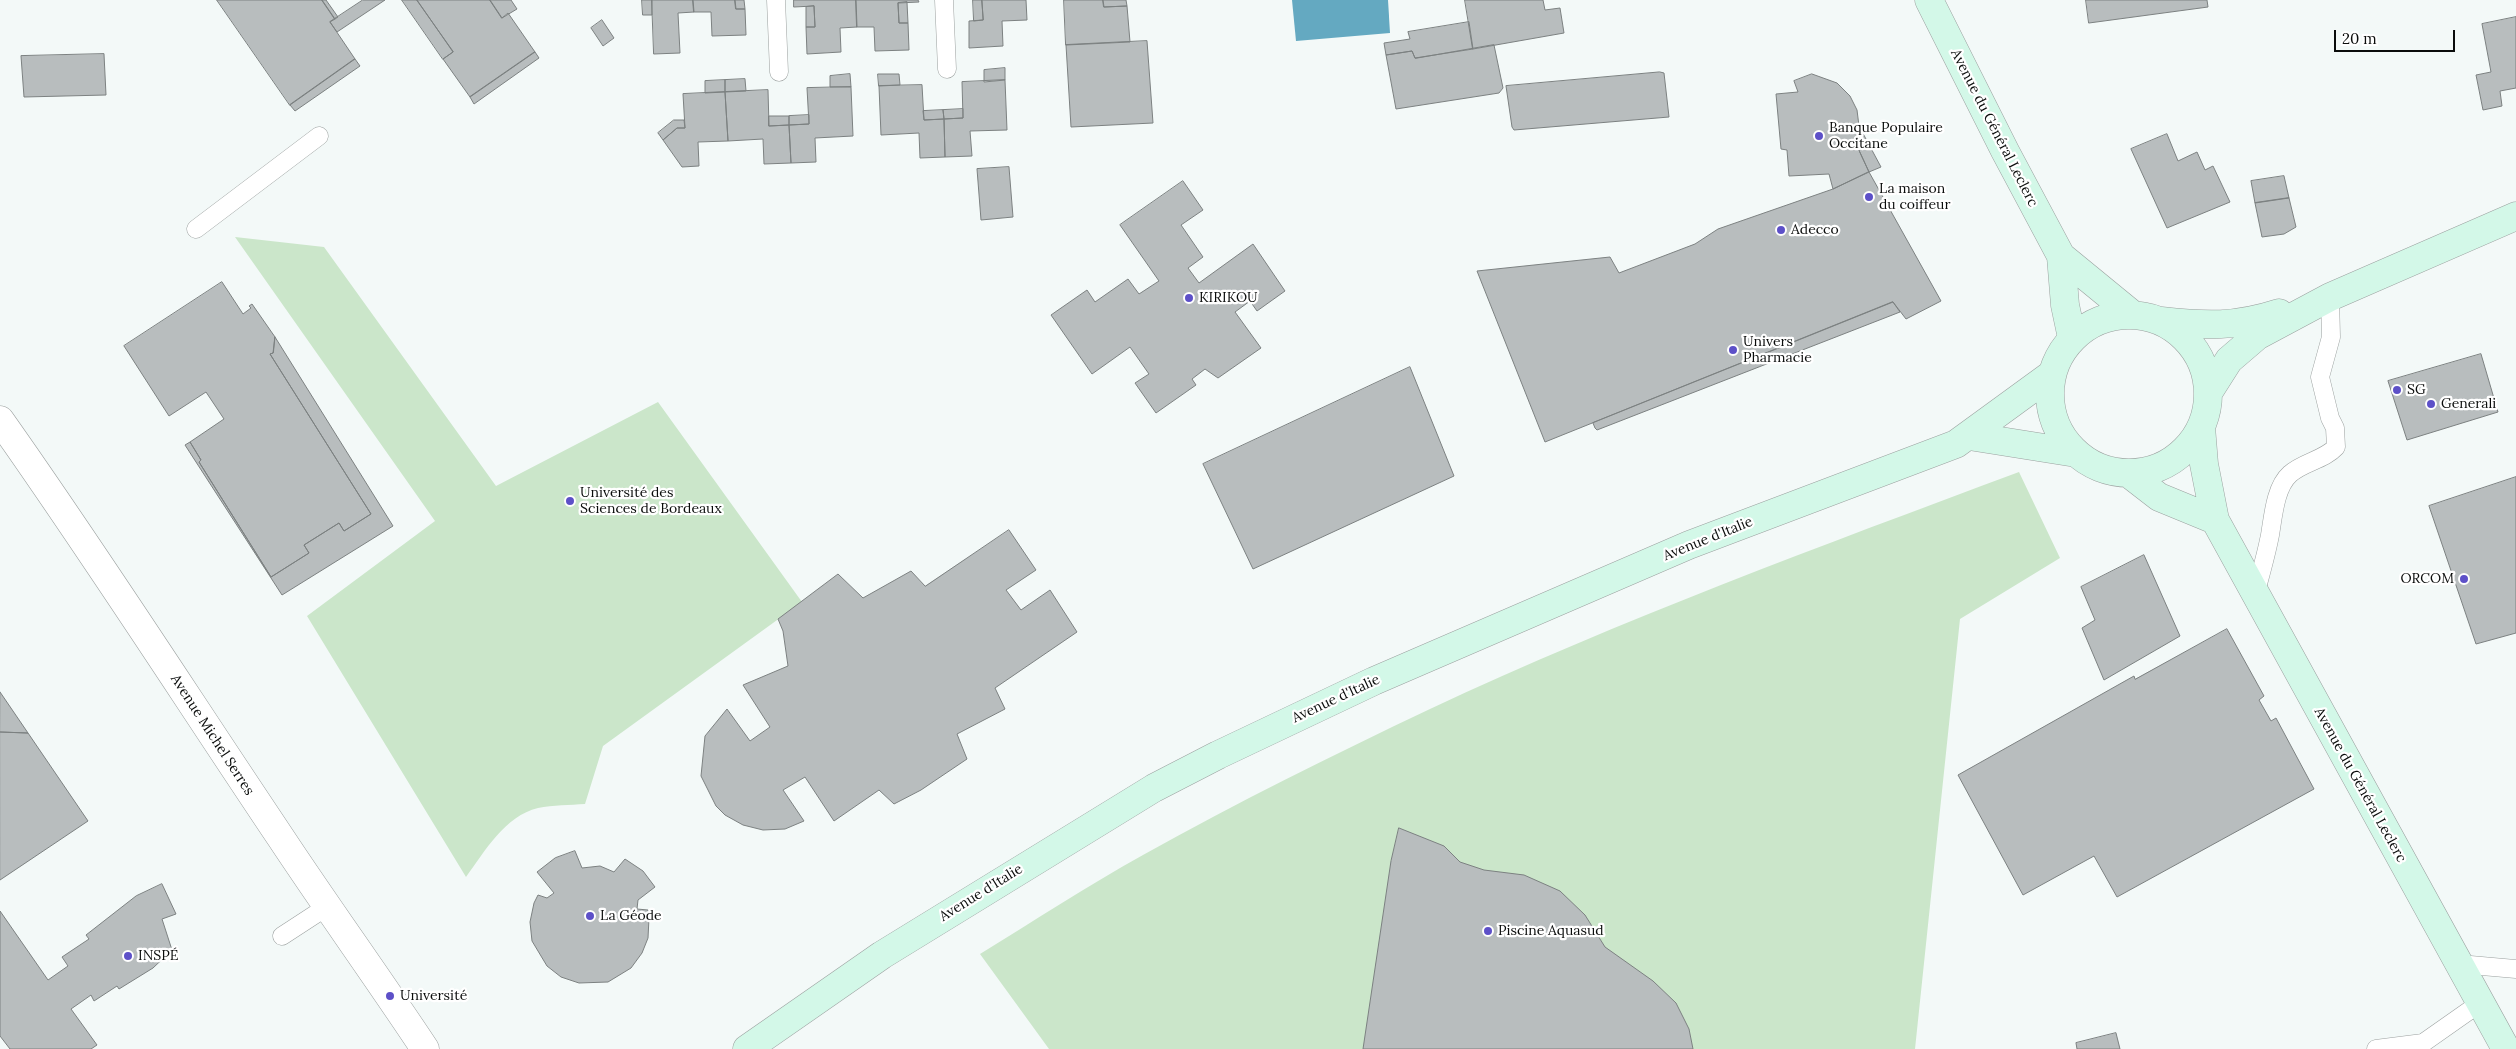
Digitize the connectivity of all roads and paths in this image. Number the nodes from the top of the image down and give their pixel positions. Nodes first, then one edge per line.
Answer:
1 (776, 0) edge
2 (944, 0) edge
3 (1929, 0) edge
4 (947, 69) dead end
5 (779, 72) dead end
6 (319, 136) dead end
7 (2510, 218) edge
8 (196, 228) dead end
9 (2061, 256) junction
10 (2330, 297) junction
11 (2133, 315) junction
12 (2160, 321) junction
13 (2072, 338) junction
14 (2052, 374) junction
15 (2208, 393) junction
16 (0, 420) edge
17 (2201, 427) junction
18 (1969, 436) junction
19 (2076, 453) junction
20 (2128, 473) junction
21 (2214, 520) junction
22 (2255, 595) junction
23 (328, 906) junction
24 (282, 936) dead end
25 (2459, 964) junction
26 (2516, 969) edge
27 (2480, 1003) junction
28 (425, 1049) edge
29 (747, 1049) edge
30 (2376, 1049) edge
31 (2506, 1049) edge

1 - 5 lane
2 - 4 lane
3 - 9 street, Avenue du Général Leclerc
6 - 8 lane
7 - 10 street
9 - 11 street, Avenue du Général Leclerc
9 - 13 street, Avenue du Général Leclerc
10 - 12 street
10 - 15 street
10 - 22 lane
11 - 12 street
11 - 13 street
12 - 15 street
13 - 14 street
14 - 18 street, Avenue d'Italie
14 - 19 street
15 - 17 street
16 - 23 street, Avenue Michel Serres
17 - 20 street
17 - 21 street, Avenue du Général Leclerc
18 - 19 street
18 - 29 street, Avenue d'Italie
19 - 20 street
20 - 21 street
21 - 22 street, Avenue du Général Leclerc
22 - 25 street, Avenue du Général Leclerc
23 - 24 lane
23 - 28 street, Avenue Michel Serres
25 - 26 lane
25 - 27 street, Avenue du Général Leclerc
27 - 30 lane
27 - 31 street, Avenue du Général Leclerc

